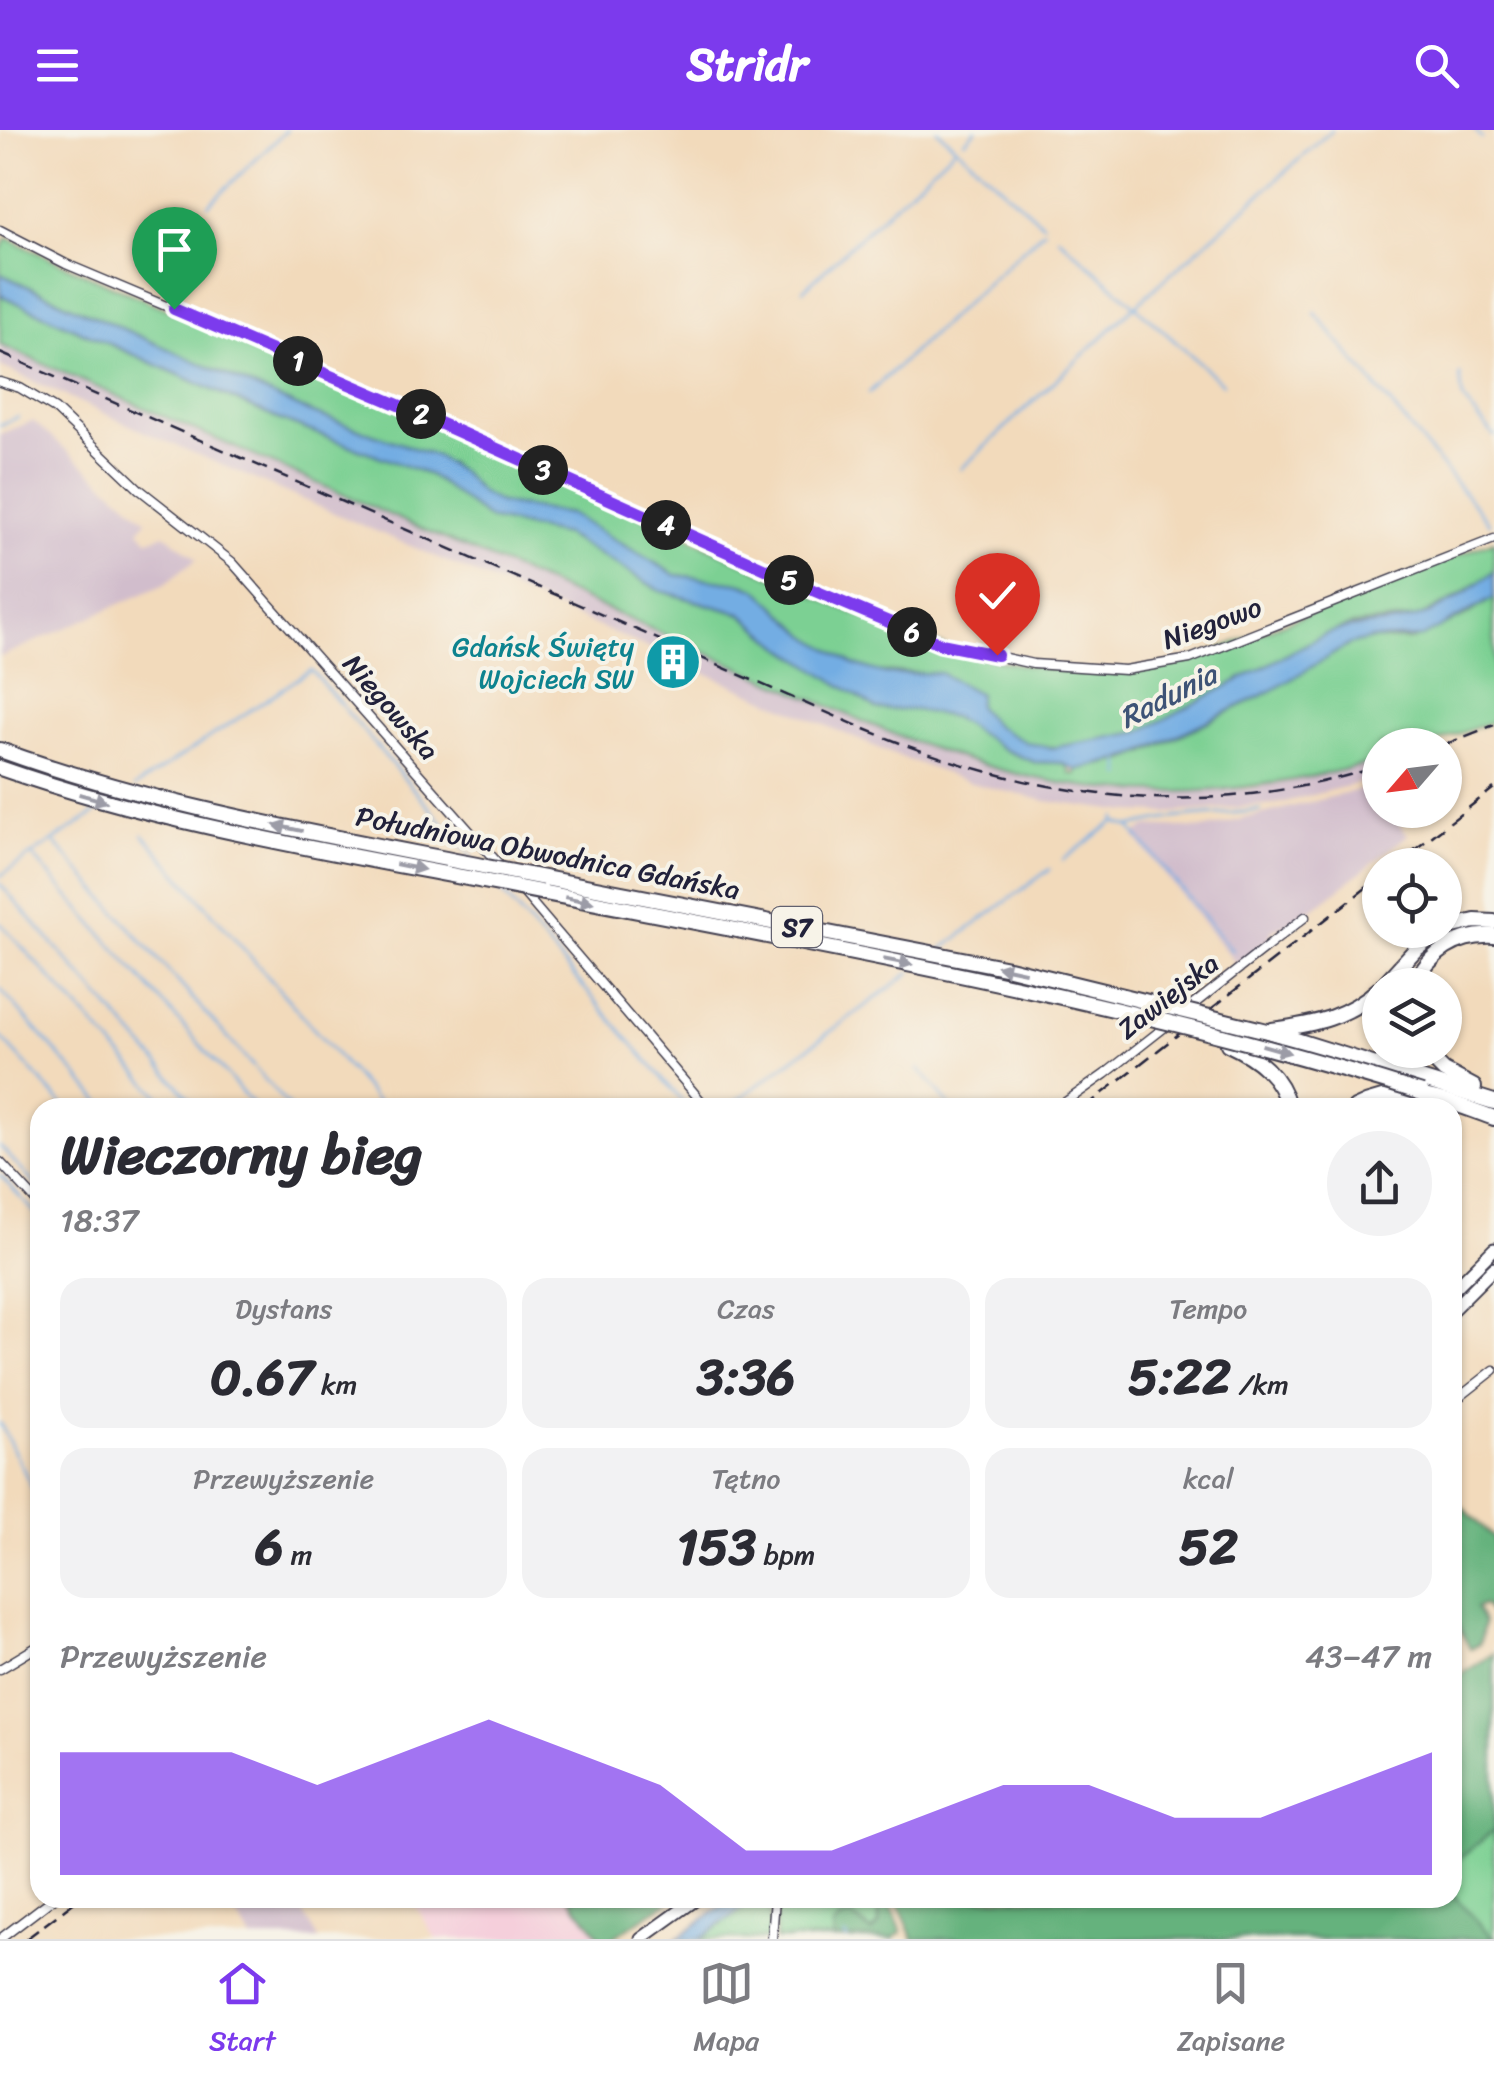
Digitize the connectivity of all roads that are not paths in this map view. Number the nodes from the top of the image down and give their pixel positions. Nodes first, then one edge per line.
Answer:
1 (1, 232) edge
2 (0, 382) edge
3 (1494, 539) edge
4 (0, 750) edge
5 (0, 768) edge
6 (1305, 917) dead end
7 (1494, 922) edge
8 (1462, 923) edge
9 (1494, 936) edge
10 (1416, 948) edge
11 (1398, 968) edge
12 (1424, 968) edge
13 (1362, 1003) edge
14 (1182, 1024) junction
15 (1267, 1031) junction
16 (1441, 1068) edge
17 (1422, 1093) junction
18 (698, 1098) edge
19 (1071, 1098) edge
20 (1285, 1098) edge
21 (1388, 1098) edge
22 (1436, 1098) edge
23 (1494, 1099) edge
24 (1462, 1107) edge
25 (1494, 1118) edge
26 (0, 1162) edge
27 (30, 1194) edge
28 (1494, 1249) edge
29 (1494, 1268) edge
30 (1462, 1280) edge
31 (1462, 1300) edge
32 (1494, 1370) edge
33 (1462, 1395) edge
34 (30, 1651) edge
35 (0, 1668) edge
36 (41, 1908) edge
37 (684, 1908) edge
38 (775, 1908) edge
39 (0, 1939) edge
40 (641, 1939) edge
41 (772, 1939) edge

1 - 3 street, Niegowo
2 - 18 street, Niegowska
15 -> 4 highway, Południowa Obwodnica Gdańska / S7, bridge
5 -> 14 highway, Południowa Obwodnica Gdańska / S7, bridge
6 - 19 street, Zawiejska
7 - 8 highway
9 - 12 highway
10 - 11 highway
13 - 15 highway
14 -> 17 highway, S7, bridge
14 - 20 highway, bridge
15 - 23 highway, Południowa Obwodnica Gdańska / S7
16 - 23 highway
17 - 21 highway
17 - 22 highway, S7
24 - 25 highway, S7
26 - 27 street
28 - 30 main road
29 - 31 main road
32 - 33 street
34 - 35 street
36 - 39 street
37 - 40 main road
38 - 41 street

